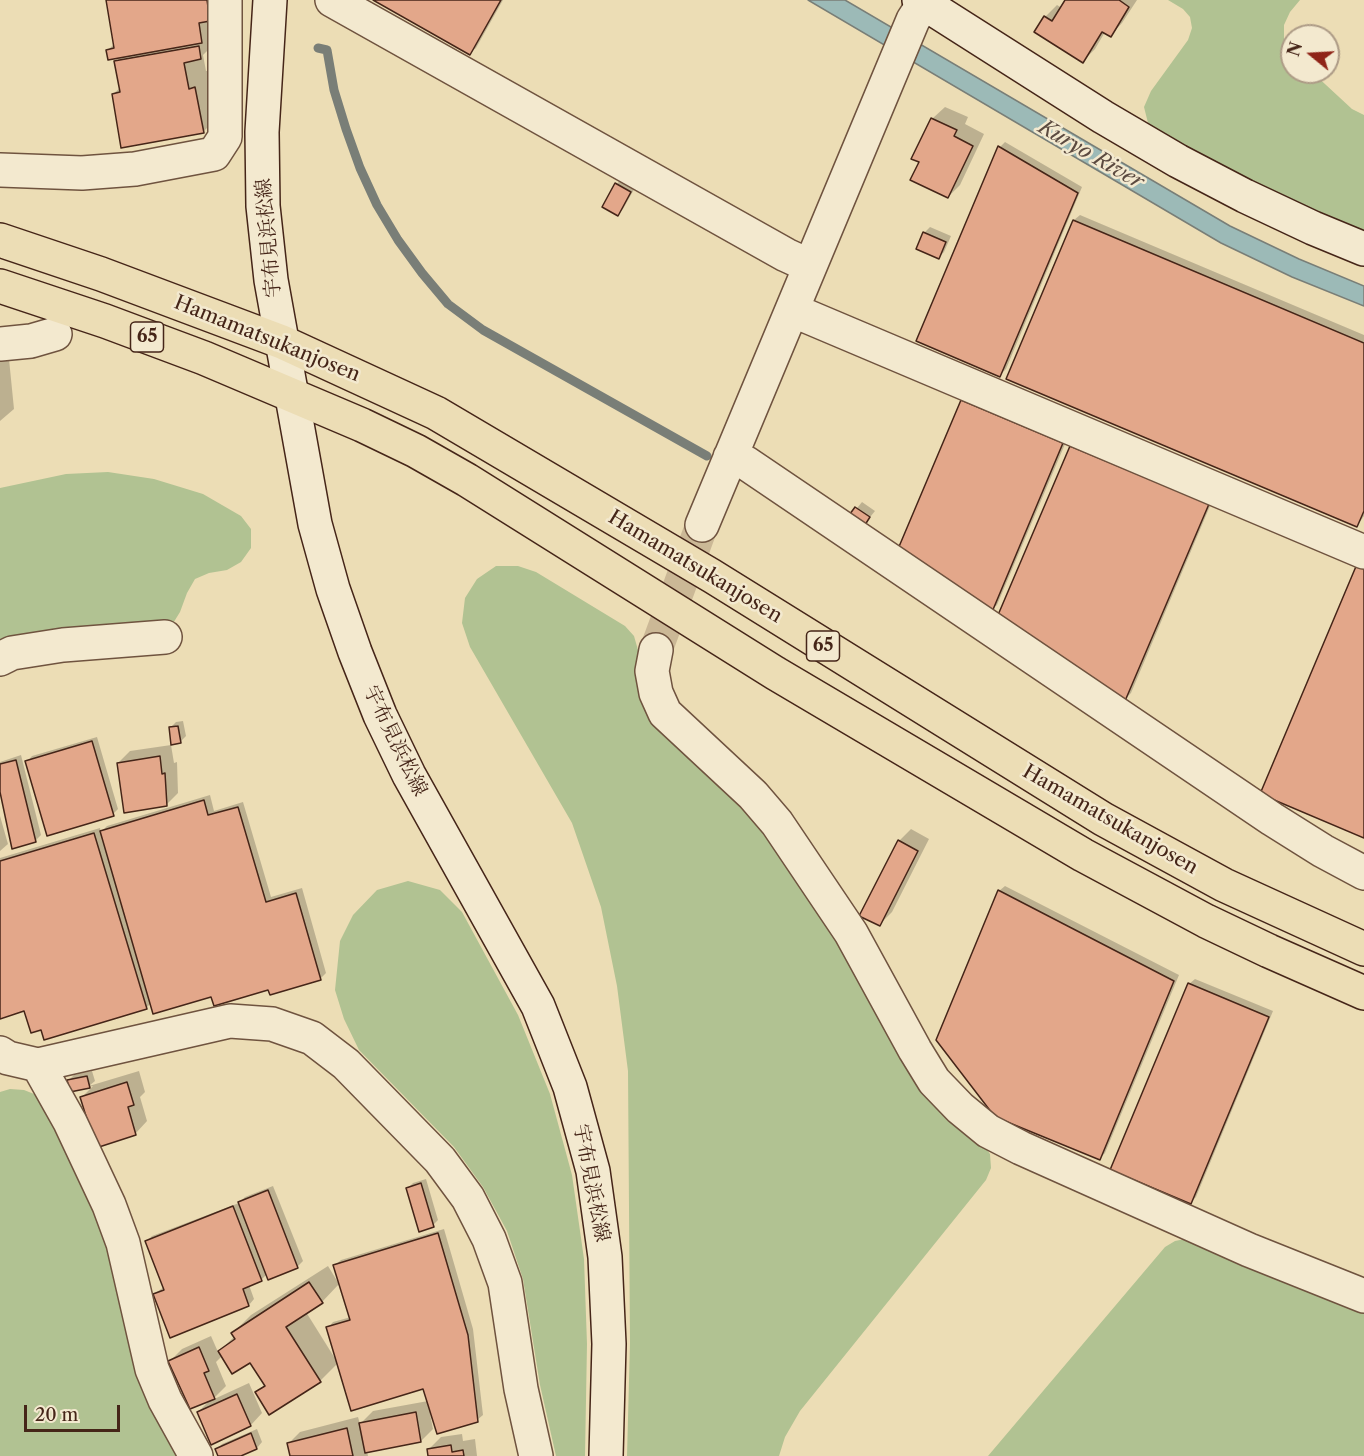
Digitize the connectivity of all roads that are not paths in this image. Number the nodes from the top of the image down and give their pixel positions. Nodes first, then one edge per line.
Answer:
1 (225, 0) edge
2 (270, 0) edge
3 (332, 0) edge
4 (921, 2) edge
5 (0, 170) edge
6 (0, 240) edge
7 (1364, 249) edge
8 (810, 266) junction
9 (0, 286) edge
10 (792, 310) junction
11 (55, 334) dead end
12 (282, 342) junction
13 (0, 344) edge
14 (291, 395) junction
15 (730, 457) junction
16 (702, 525) tunnel mouth
17 (1364, 552) edge
18 (165, 637) dead end
19 (656, 650) tunnel mouth
20 (0, 659) edge
21 (1364, 873) edge
22 (1364, 949) edge
23 (1364, 993) edge
24 (11, 1061) edge
25 (1364, 1296) edge
26 (196, 1456) edge
27 (536, 1456) edge
28 (606, 1456) edge

1 - 5 street
2 - 12 street, 宇布見浜松線
3 - 8 street
4 - 7 street
4 - 8 street
6 - 12 main road, Hamamatsukanjosen / 65
8 - 10 street
9 - 14 main road, Hamamatsukanjosen / 65
10 - 15 street
10 - 17 street
11 - 13 street
12 - 14 street, 宇布見浜松線
12 - 22 main road, Hamamatsukanjosen / 65
14 - 23 main road, Hamamatsukanjosen / 65
14 - 28 street, 宇布見浜松線
15 - 16 street
15 - 21 street
18 - 20 street
19 - 25 street
24 - 26 street
24 - 27 street

